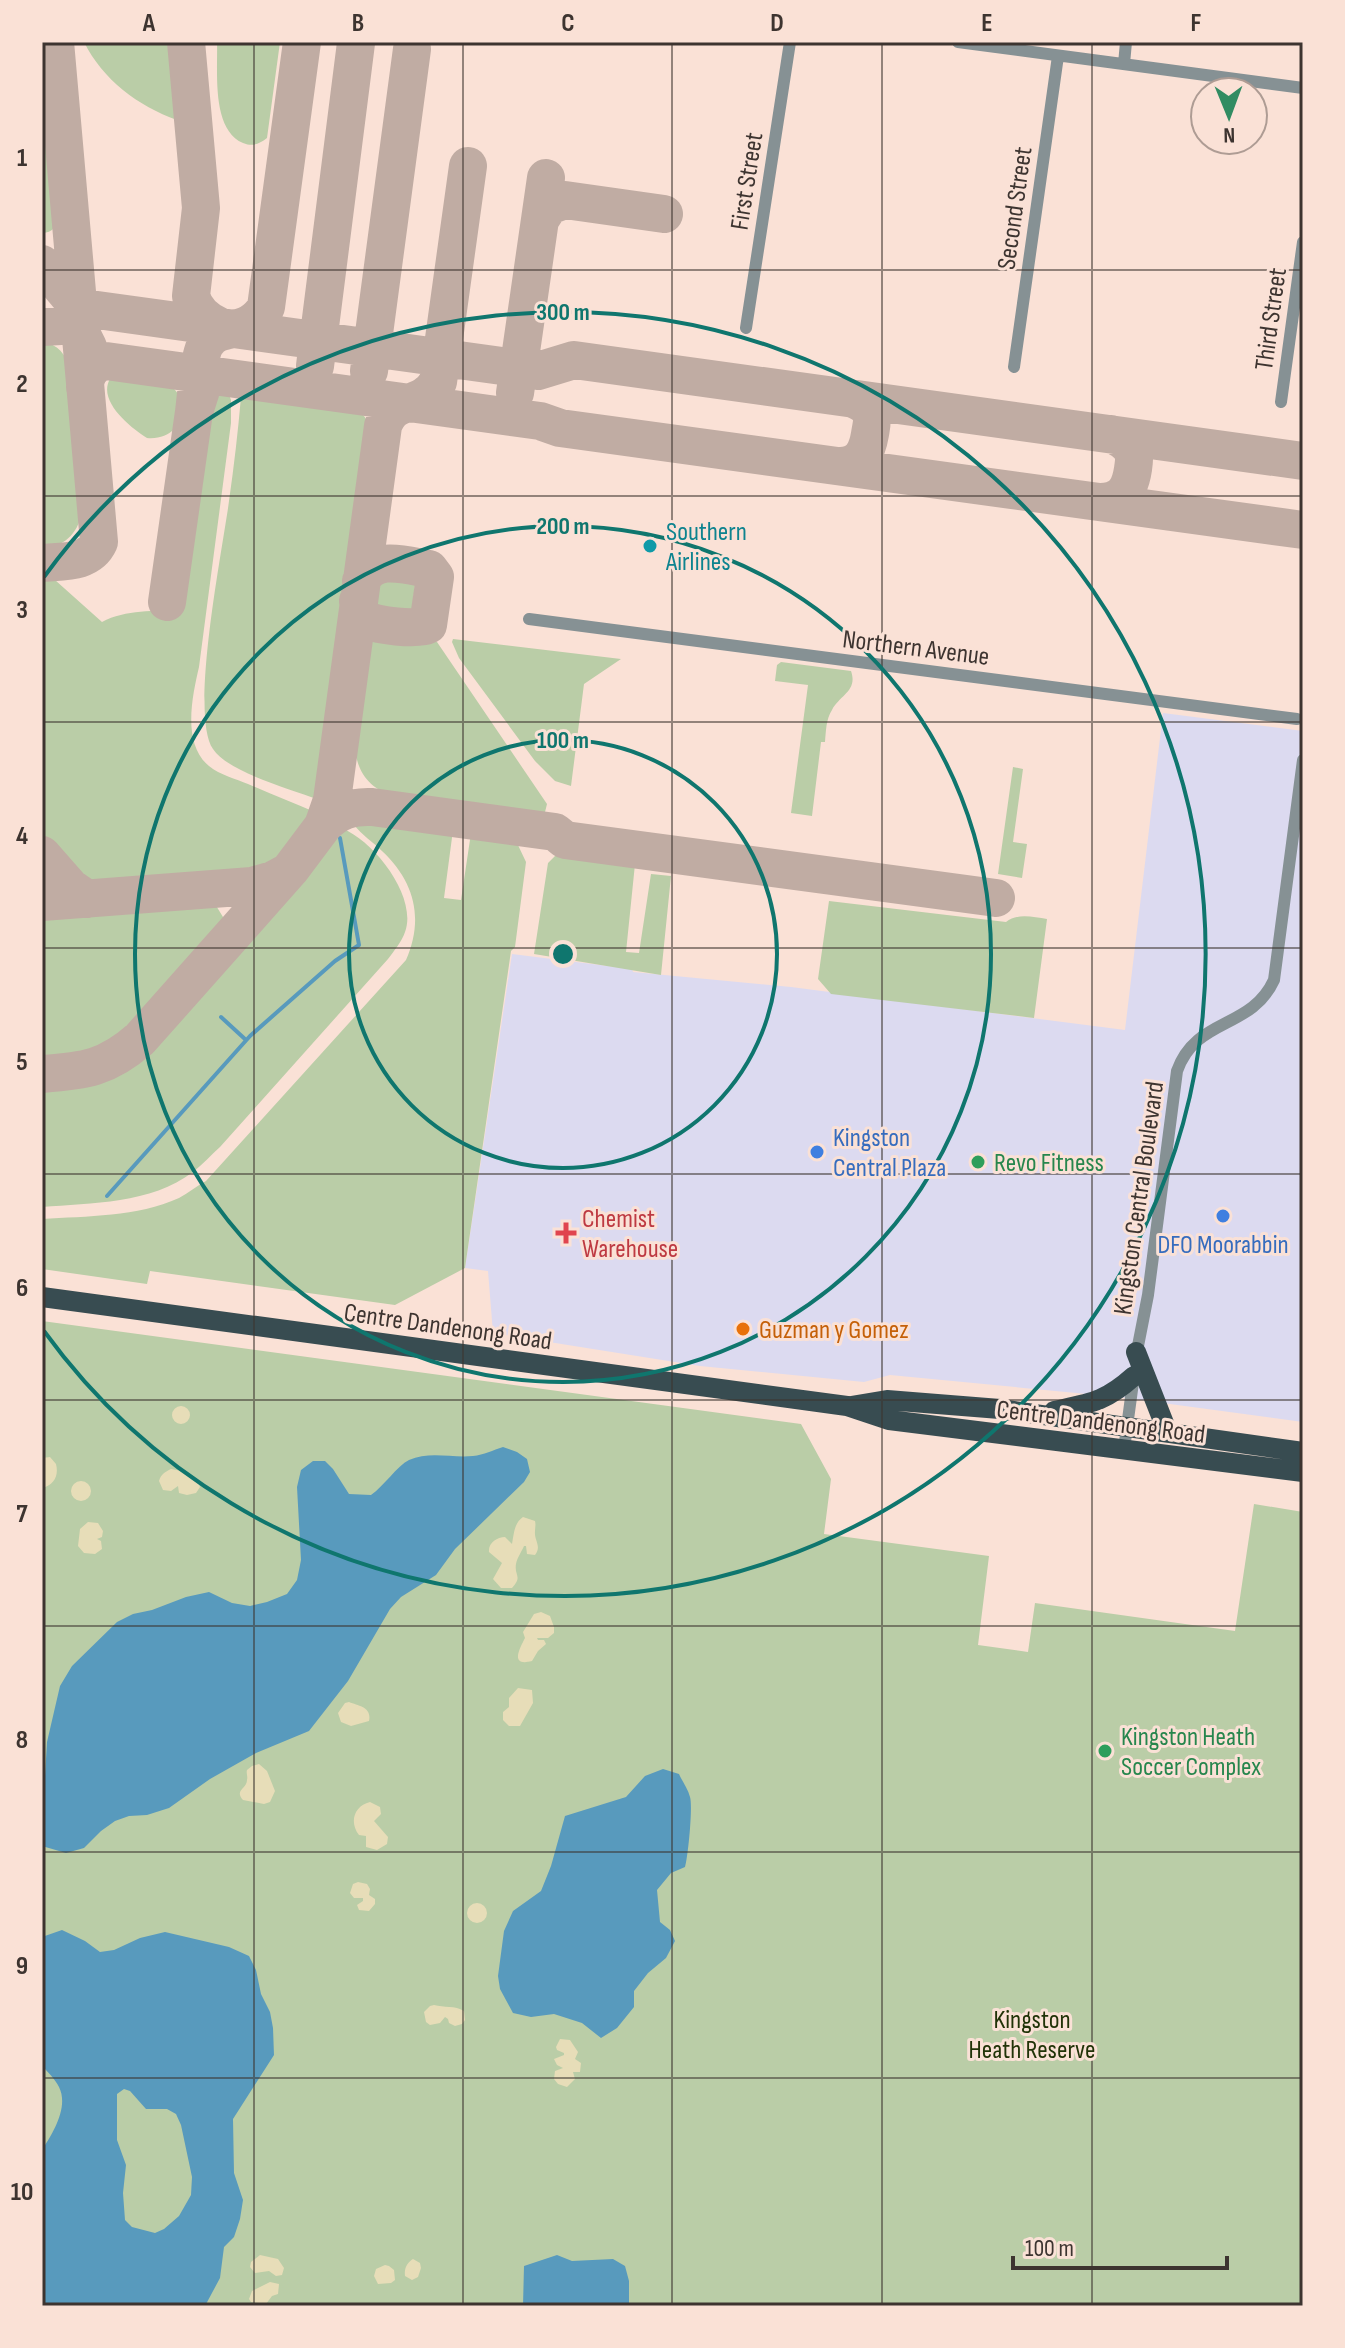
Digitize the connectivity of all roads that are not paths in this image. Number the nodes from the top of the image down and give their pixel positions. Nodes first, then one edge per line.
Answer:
1 (790, 42) edge
2 (958, 42) edge
3 (1126, 42) edge
4 (1058, 56) junction
5 (1124, 64) junction
6 (1303, 88) edge
7 (1303, 242) edge
8 (746, 328) dead end
9 (1014, 367) dead end
10 (1281, 402) dead end
11 (529, 619) dead end
12 (1301, 719) edge
13 (1303, 760) edge
14 (42, 1297) edge
15 (1136, 1352) junction
16 (1134, 1376) junction
17 (847, 1406) junction
18 (1039, 1414) junction
19 (1127, 1426) junction
20 (1167, 1431) junction
21 (1124, 1449) junction
22 (1303, 1452) edge
23 (1303, 1472) edge

1 - 8 street, First Street
2 - 4 street
3 - 5 street
4 - 5 street
4 - 9 street, Second Street
5 - 6 street
7 - 10 street, Third Street
11 - 12 street, Northern Avenue
13 - 15 street, Kingston Central Boulevard
14 - 17 main road, Centre Dandenong Road
15 - 16 street, Kingston Central Boulevard
15 - 20 main road
16 - 18 main road
16 - 19 street, Kingston Central Boulevard
17 - 18 main road, Centre Dandenong Road
17 - 21 main road, Centre Dandenong Road
18 - 19 main road, Centre Dandenong Road
19 - 20 main road, Centre Dandenong Road
19 - 21 street, Kingston Central Boulevard
20 - 22 main road, Centre Dandenong Road
21 - 23 main road, Centre Dandenong Road

